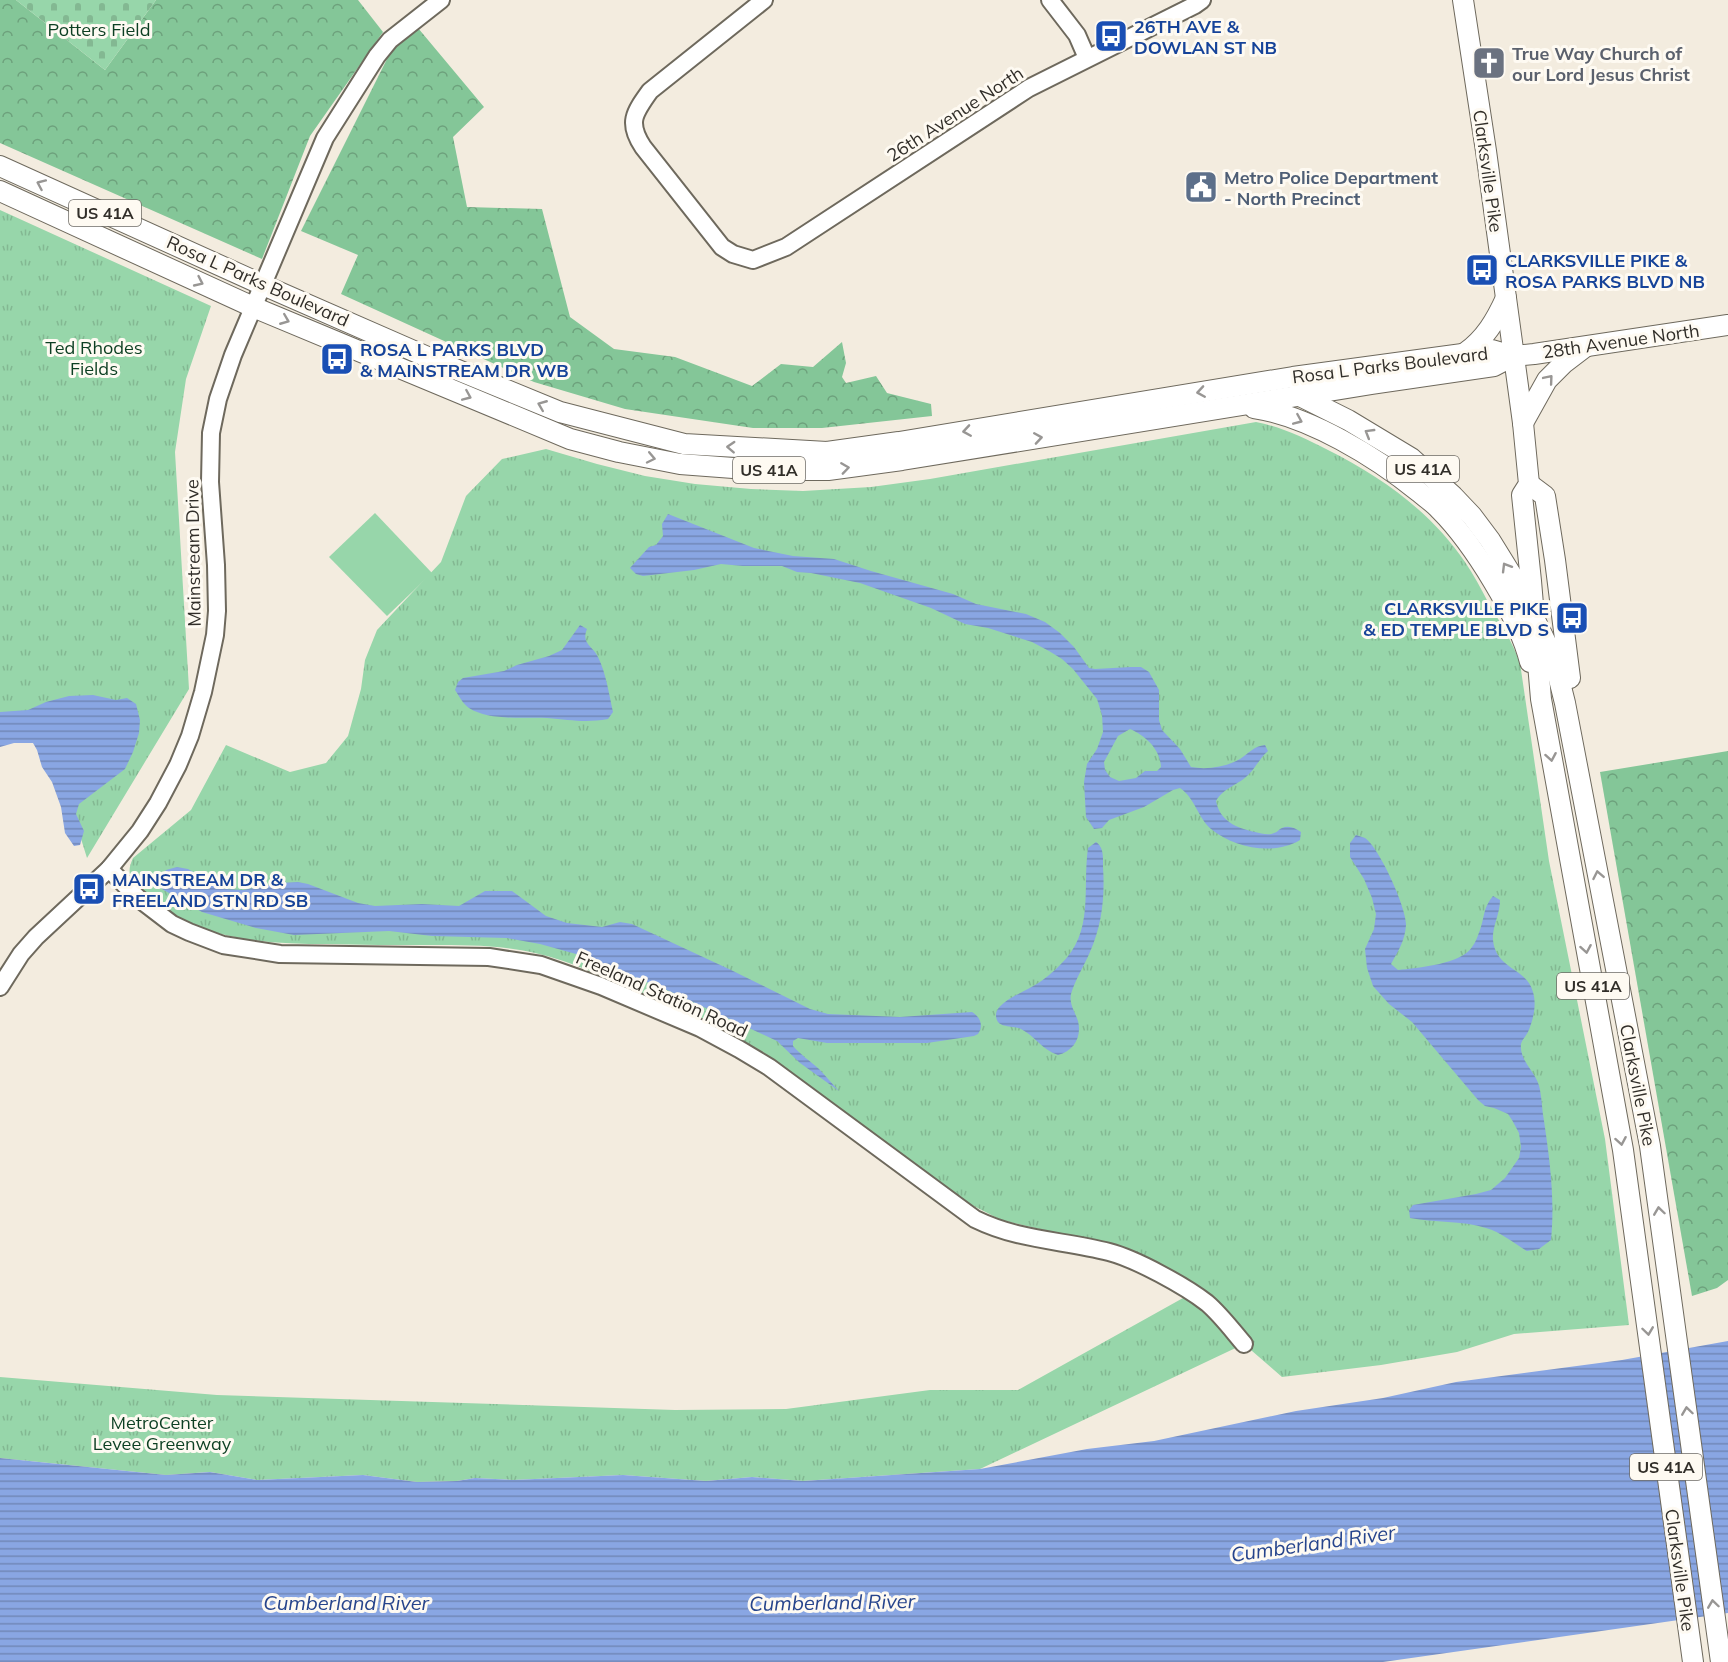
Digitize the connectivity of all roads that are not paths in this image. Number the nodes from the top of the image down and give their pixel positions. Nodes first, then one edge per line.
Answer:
1 (441, 0) edge
2 (764, 0) edge
3 (1050, 0) edge
4 (1202, 0) edge
5 (1463, 0) edge
6 (1087, 58) junction
7 (0, 166) edge
8 (0, 191) edge
9 (263, 285) junction
10 (1506, 298) junction
11 (253, 307) junction
12 (1728, 326) edge
13 (1587, 345) junction
14 (1465, 353) junction
15 (1513, 356) junction
16 (1258, 383) junction
17 (1300, 395) junction
18 (1242, 406) junction
19 (1523, 423) junction
20 (1525, 490) junction
21 (1534, 618) junction
22 (1541, 699) junction
23 (1565, 703) junction
24 (109, 869) junction
25 (0, 987) edge
26 (1244, 1344) dead end
27 (1693, 1662) edge
28 (1721, 1662) edge

1 - 9 street, Mainstream Drive
2 - 6 street, 26th Avenue North
3 - 6 street
4 - 6 street, 26th Avenue North
5 - 10 main road, Clarksville Pike
9 -> 7 main road, Rosa L Parks Boulevard / US 41A
8 -> 11 main road, Rosa L Parks Boulevard / US 41A
9 - 11 street, Mainstream Drive
16 -> 9 main road, Rosa L Parks Boulevard / US 41A
10 - 14 main road
10 - 15 main road, Clarksville Pike
11 -> 18 main road, Rosa L Parks Boulevard / US 41A
11 - 24 street, Mainstream Drive
12 - 13 main road, 28th Avenue North
13 - 15 main road, 28th Avenue North
19 -> 13 main road
14 - 15 main road, Rosa L Parks Boulevard
14 - 16 main road, Rosa L Parks Boulevard
15 - 17 main road, Rosa L Parks Boulevard
15 - 19 main road, Clarksville Pike
16 - 17 main road, US 41A
17 - 18 main road, Rosa L Parks Boulevard
21 -> 17 main road, US 41A
18 -> 22 main road, US 41A
19 - 20 main road, Clarksville Pike
20 - 21 main road, Clarksville Pike
20 - 23 main road, Clarksville Pike
21 - 22 main road, Clarksville Pike
21 - 23 main road, US 41A
22 -> 27 main road, Clarksville Pike / US 41A
28 -> 23 main road, Clarksville Pike / US 41A
24 - 25 street, Mainstream Drive
24 - 26 street, Freeland Station Road

